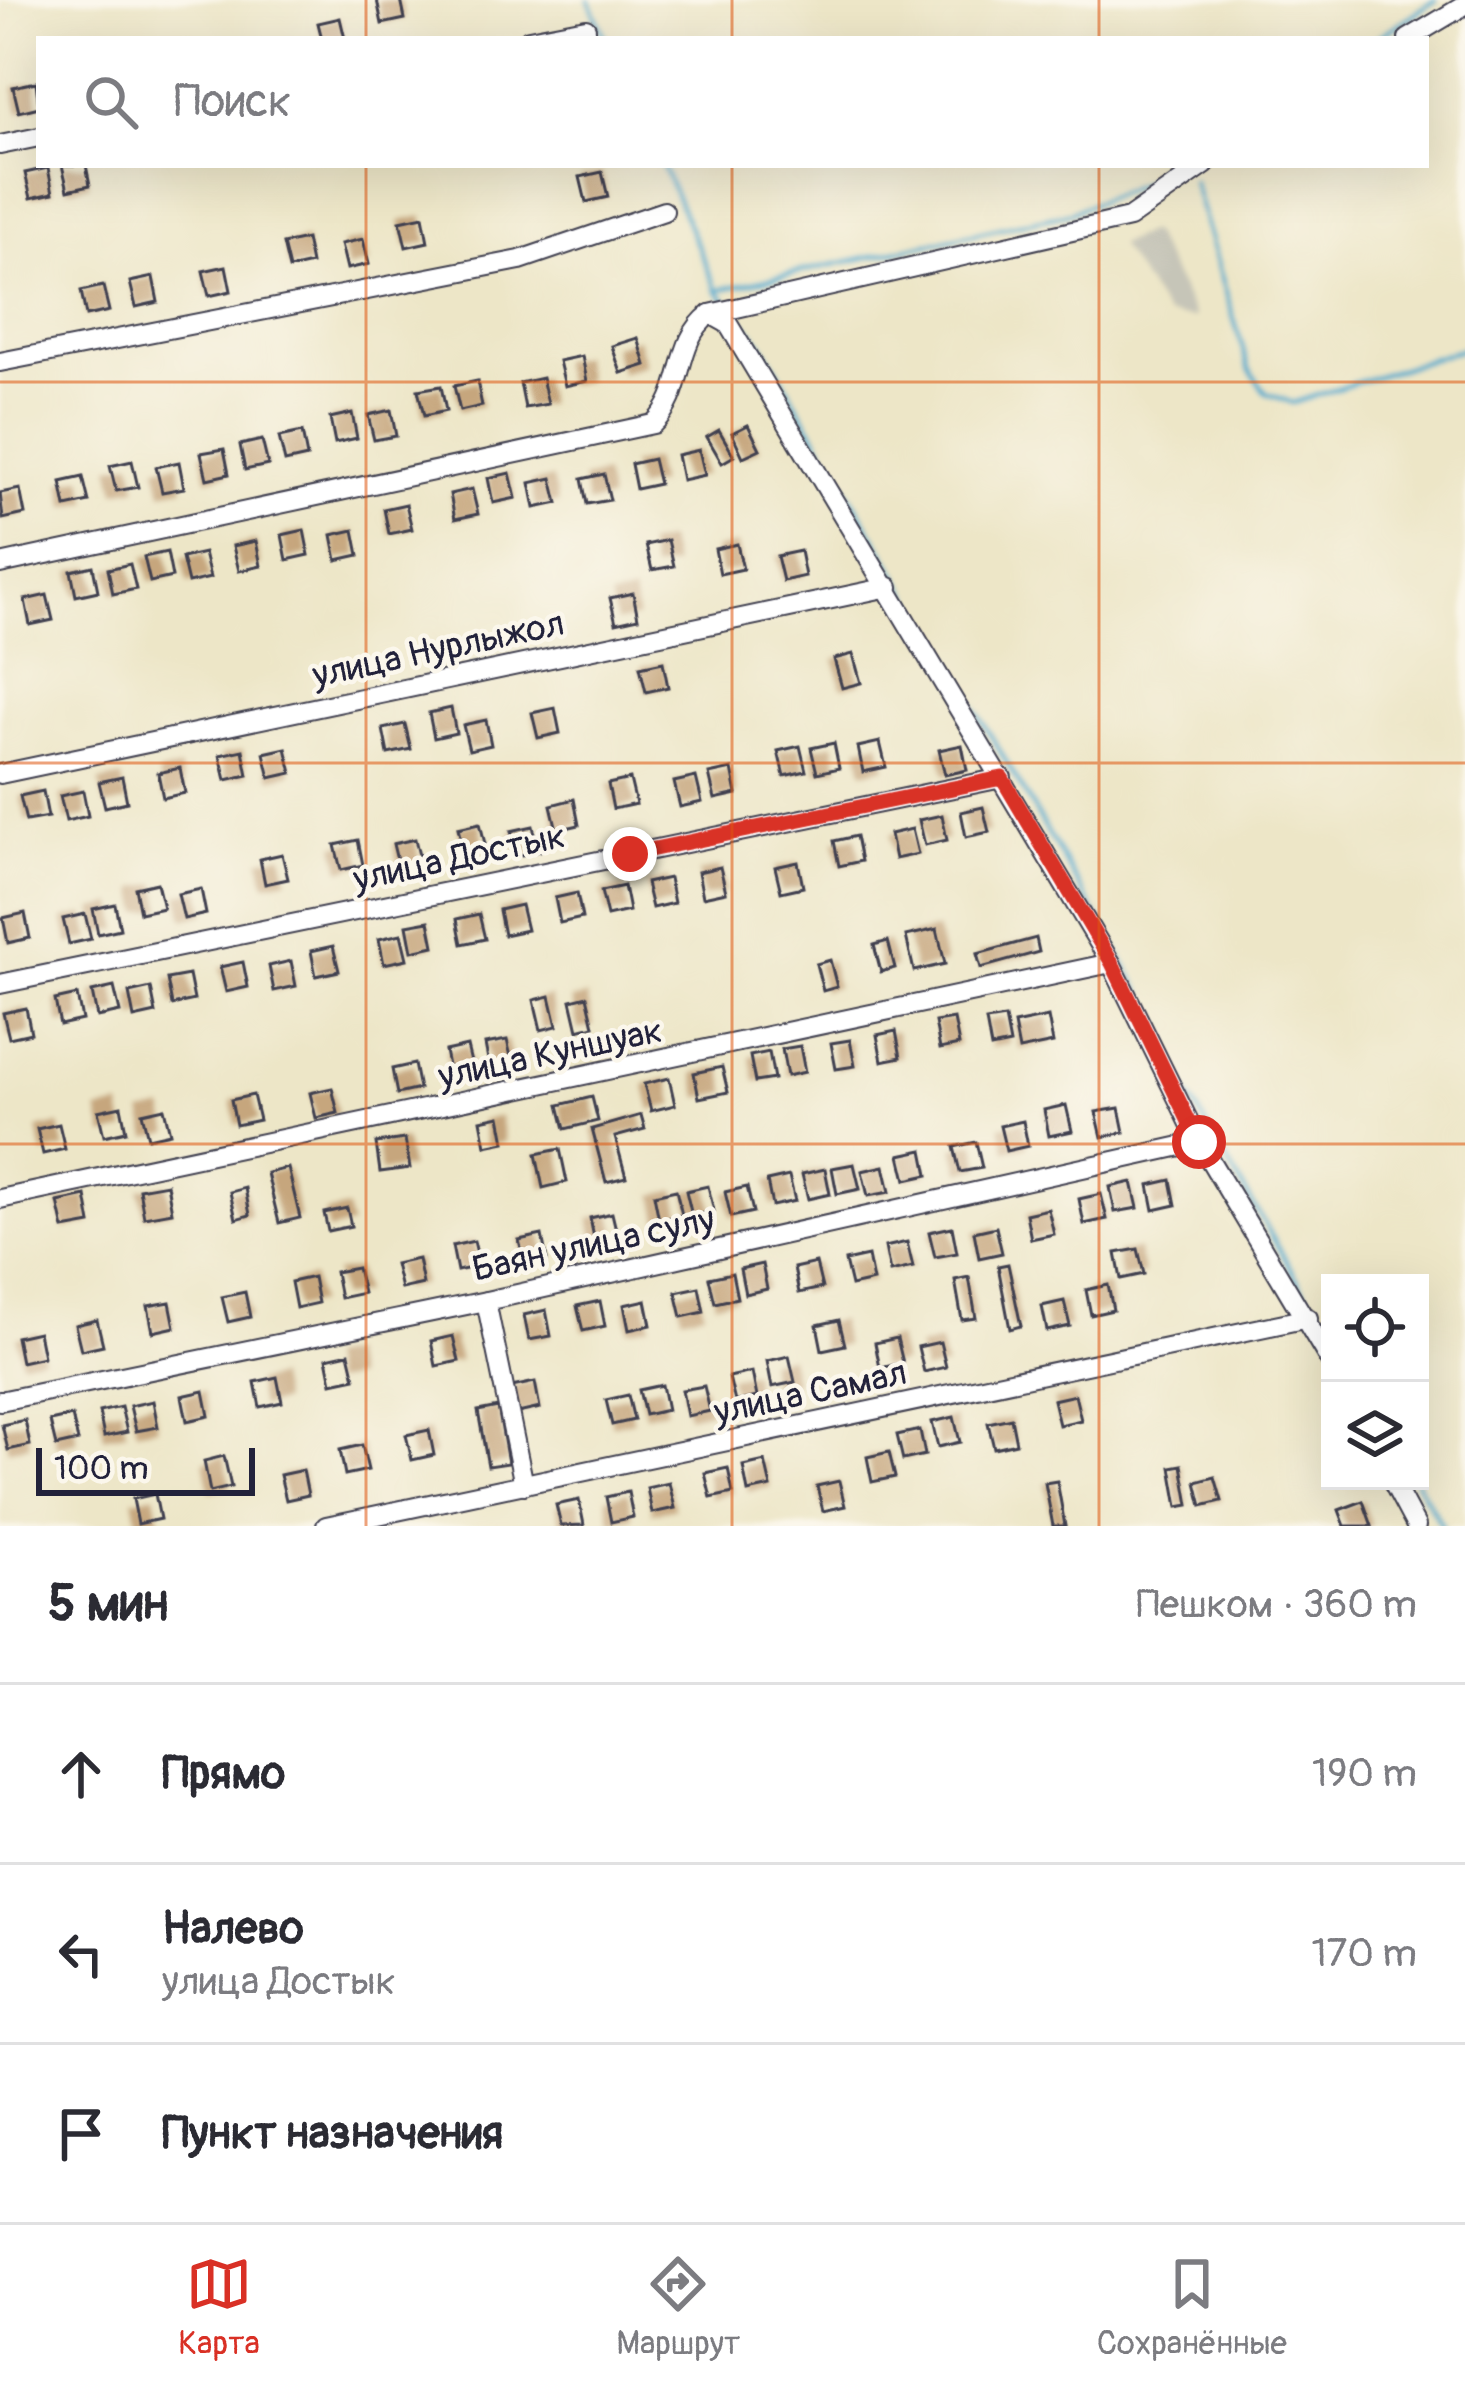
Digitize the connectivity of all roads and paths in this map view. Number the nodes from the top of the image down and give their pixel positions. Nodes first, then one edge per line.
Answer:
1 (1465, 5) edge
2 (586, 28) dead end
3 (545, 36) edge
4 (1413, 36) edge
5 (36, 138) edge
6 (0, 145) edge
7 (1201, 168) edge
8 (664, 211) dead end
9 (710, 314) junction
10 (0, 362) edge
11 (0, 564) edge
12 (889, 587) junction
13 (0, 774) edge
14 (1002, 778) junction
15 (1112, 963) junction
16 (0, 984) edge
17 (1199, 1142) junction
18 (0, 1199) edge
19 (486, 1301) junction
20 (1308, 1318) junction
21 (1321, 1343) edge
22 (0, 1401) edge
23 (524, 1485) junction
24 (1398, 1490) edge
25 (326, 1526) edge
26 (1416, 1526) edge

1 - 4 street
2 - 3 street
5 - 6 street
7 - 9 street
8 - 10 street
9 - 11 street
9 - 12 street
12 - 13 street, улица Нурлыжол
12 - 14 street
14 - 15 street
14 - 16 street, улица Достык
15 - 17 street
15 - 18 street, улица Куншуак
17 - 19 street, Баян улица сулу
17 - 20 street
19 - 22 street, Баян улица сулу
19 - 23 street
20 - 21 street
20 - 23 street, улица Самал
23 - 25 street, улица Самал
24 - 26 street

